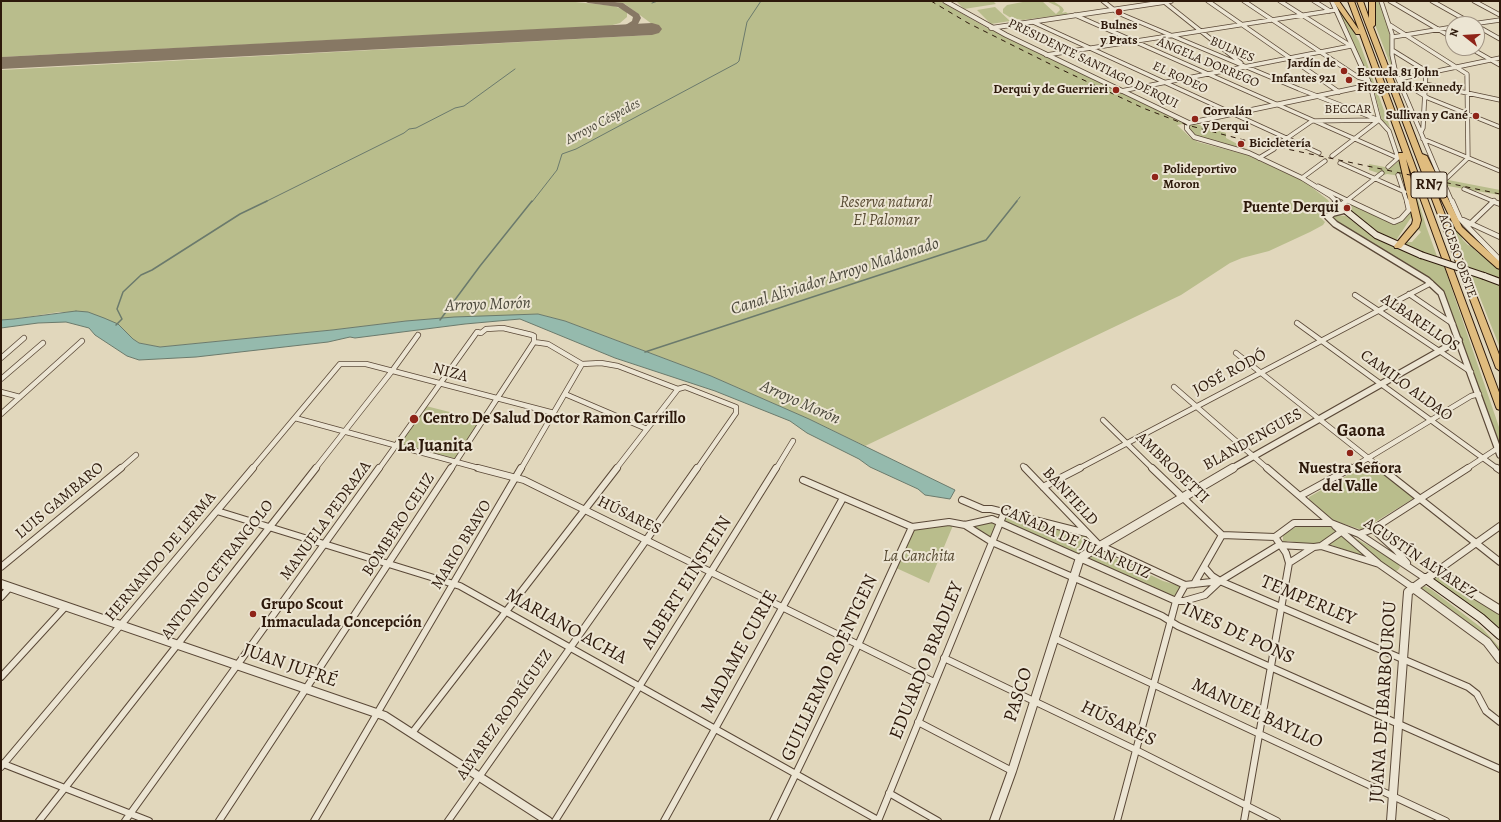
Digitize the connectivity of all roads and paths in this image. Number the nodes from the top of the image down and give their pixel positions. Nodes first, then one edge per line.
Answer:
1 (945, 1) edge
2 (1103, 1) edge
3 (1171, 1) edge
4 (1208, 1) edge
5 (1244, 1) edge
6 (1280, 1) edge
7 (1314, 1) edge
8 (1332, 1) edge
9 (1336, 1) edge
10 (1351, 1) edge
11 (1360, 1) edge
12 (1372, 1) edge
13 (1391, 1) edge
14 (1432, 1) edge
15 (1474, 1) edge
16 (1163, 2) edge
17 (1381, 2) edge
18 (1113, 10) junction
19 (1330, 10) junction
20 (1336, 10) junction
21 (1075, 15) junction
22 (1301, 15) junction
23 (1338, 15) junction
24 (1500, 15) edge
25 (1459, 16) edge
26 (1271, 19) junction
27 (1500, 20) edge
28 (1033, 22) junction
29 (1485, 22) edge
30 (1242, 24) junction
31 (1390, 25) junction
32 (991, 28) junction
33 (1445, 28) edge
34 (1438, 29) junction
35 (1201, 30) junction
36 (1485, 31) edge
37 (1445, 33) edge
38 (1171, 35) junction
39 (1406, 35) junction
40 (1393, 37) junction
41 (1374, 38) junction
42 (1500, 39) edge
43 (1132, 41) junction
44 (1351, 46) junction
45 (1089, 48) junction
46 (1392, 50) junction
47 (1320, 52) junction
48 (1046, 55) junction
49 (1483, 56) edge
50 (1290, 58) junction
51 (1500, 58) edge
52 (1490, 60) junction
53 (1245, 66) junction
54 (1458, 66) junction
55 (1500, 66) edge
56 (1376, 68) junction
57 (1427, 73) junction
58 (1207, 74) junction
59 (1399, 79) junction
60 (1368, 80) junction
61 (1164, 82) junction
62 (1425, 84) junction
63 (1370, 85) junction
64 (1121, 91) junction
65 (1339, 92) junction
66 (1467, 93) junction
67 (1316, 96) junction
68 (1425, 96) junction
69 (1500, 100) edge
70 (1278, 104) junction
71 (1234, 114) junction
72 (1467, 114) junction
73 (1314, 120) junction
74 (1379, 120) junction
75 (1395, 122) junction
76 (1189, 123) junction
77 (1406, 124) junction
78 (1500, 127) edge
79 (1421, 132) junction
80 (1287, 138) junction
81 (1354, 138) junction
82 (1423, 139) junction
83 (1277, 145) dead end
84 (1274, 149) dead end
85 (1319, 153) dead end
86 (1332, 156) dead end
87 (1259, 158) junction
88 (1398, 158) junction
89 (1468, 158) junction
90 (1325, 161) dead end
91 (1340, 163) dead end
92 (1388, 167) dead end
93 (1500, 171) edge
94 (1382, 173) dead end
95 (1398, 175) dead end
96 (1302, 178) junction
97 (1375, 179) junction
98 (1312, 183) junction
99 (1445, 186) dead end
100 (1464, 189) dead end
101 (1405, 192) junction
102 (1348, 200) junction
103 (1494, 201) junction
104 (1500, 204) edge
105 (1343, 207) junction
106 (1469, 225) junction
107 (1500, 237) edge
108 (1398, 246) junction
109 (1500, 260) edge
110 (1500, 266) edge
111 (1500, 282) edge
112 (1431, 283) junction
113 (1409, 294) junction
114 (1355, 295) dead end
115 (1378, 310) junction
116 (1450, 314) junction
117 (1440, 315) junction
118 (1297, 323) dead end
119 (1454, 324) junction
120 (418, 335) dead end
121 (24, 338) dead end
122 (1320, 340) junction
123 (1460, 340) junction
124 (82, 341) dead end
125 (534, 342) junction
126 (43, 343) dead end
127 (1439, 351) junction
128 (1236, 353) dead end
129 (1, 358) edge
130 (340, 364) joint
131 (582, 364) junction
132 (1500, 368) edge
133 (392, 371) junction
134 (1260, 372) junction
135 (1471, 372) junction
136 (1, 379) edge
137 (441, 384) junction
138 (1380, 384) junction
139 (1174, 387) dead end
140 (678, 389) junction
141 (1, 392) edge
142 (566, 394) junction
143 (1479, 394) junction
144 (20, 397) junction
145 (497, 398) junction
146 (1196, 406) junction
147 (1500, 407) edge
148 (554, 413) junction
149 (1, 414) edge
150 (295, 418) junction
151 (1319, 419) junction
152 (1430, 419) junction
153 (1103, 420) dead end
154 (647, 429) junction
155 (345, 430) junction
156 (793, 441) dead end
157 (1126, 442) junction
158 (397, 445) junction
159 (1498, 448) junction
160 (136, 455) dead end
161 (1254, 455) junction
162 (1500, 455) edge
163 (1368, 457) junction
164 (1483, 458) junction
165 (456, 461) junction
166 (1023, 466) dead end
167 (1500, 470) edge
168 (517, 478) junction
169 (803, 480) dead end
170 (1043, 487) junction
171 (1182, 496) junction
172 (1300, 496) junction
173 (843, 498) junction
174 (1420, 498) junction
175 (962, 500) dead end
176 (983, 509) junction
177 (585, 510) junction
178 (217, 511) junction
179 (1004, 512) junction
180 (987, 519) junction
181 (1000, 523) junction
182 (1331, 523) junction
183 (965, 525) junction
184 (1500, 526) edge
185 (269, 527) junction
186 (912, 527) junction
187 (1372, 529) junction
188 (1341, 532) junction
189 (1087, 534) junction
190 (1222, 534) junction
191 (1359, 534) junction
192 (1275, 537) junction
193 (646, 541) junction
194 (992, 542) junction
195 (1475, 542) junction
196 (326, 544) junction
197 (1099, 545) junction
198 (1280, 545) junction
199 (1318, 546) junction
200 (1082, 558) junction
201 (1500, 562) edge
202 (1289, 563) junction
203 (388, 564) junction
204 (1379, 564) junction
205 (1408, 566) junction
206 (1204, 567) junction
207 (1, 568) edge
208 (1437, 570) junction
209 (711, 573) junction
210 (1074, 577) junction
211 (1426, 578) junction
212 (1220, 581) junction
213 (1, 584) edge
214 (454, 584) junction
215 (1194, 584) junction
216 (1185, 585) junction
217 (10, 587) junction
218 (1412, 587) junction
219 (1, 597) edge
220 (1176, 601) junction
221 (66, 606) junction
222 (782, 607) junction
223 (1282, 607) junction
224 (1500, 610) edge
225 (506, 611) junction
226 (1170, 621) junction
227 (120, 625) junction
228 (1500, 635) edge
229 (1054, 638) junction
230 (178, 645) junction
231 (858, 645) junction
232 (571, 648) junction
233 (944, 658) junction
234 (1403, 659) junction
235 (1500, 659) edge
236 (238, 666) junction
237 (1271, 667) junction
238 (1, 677) edge
239 (934, 682) junction
240 (1154, 683) junction
241 (640, 686) junction
242 (306, 689) junction
243 (1034, 701) junction
244 (378, 713) junction
245 (918, 722) junction
246 (1500, 722) edge
247 (1398, 723) junction
248 (714, 729) junction
249 (412, 733) junction
250 (1260, 733) junction
251 (1136, 750) junction
252 (2, 765) edge
253 (1500, 769) edge
254 (1012, 771) junction
255 (796, 774) junction
256 (479, 777) junction
257 (65, 788) junction
258 (889, 793) junction
259 (1393, 796) junction
260 (1246, 805) junction
261 (130, 814) junction
262 (878, 820) edge
263 (39, 821) edge
264 (125, 821) edge
265 (148, 821) edge
266 (220, 821) edge
267 (314, 821) edge
268 (448, 821) edge
269 (548, 821) edge
270 (554, 821) edge
271 (664, 821) edge
272 (773, 821) edge
273 (938, 821) edge
274 (994, 821) edge
275 (1117, 821) edge
276 (1244, 821) edge
277 (1277, 821) edge
278 (1391, 821) edge
279 (1446, 821) edge

1 - 32 street, PRESIDENTE SANTIAGO DERQUI
2 - 18 street, BULNES
3 - 16 street
4 - 30 street
5 - 26 street
6 - 22 street
7 - 19 street
8 - 20 street
9 - 56 highway
10 - 56 highway, ACCESO OESTE / RN7
11 - 41 highway, ACCESO OESTE / RN7
12 - 41 highway
13 - 17 street
13 - 34 street
14 - 25 street
15 - 24 street
16 - 18 street
16 - 35 street
17 - 31 street
18 - 21 street
18 - 38 street, BULNES
19 - 20 street
19 - 22 street
19 - 23 street
20 - 23 street
21 - 28 street
21 - 43 street, ÁNGELA DORREGO
22 - 26 street
22 - 44 street
23 - 44 street
26 - 30 street
26 - 47 street
27 - 29 street
28 - 32 street
28 - 45 street, EL RODEO
30 - 35 street
30 - 50 street
31 - 39 street
31 - 40 street
32 - 48 street, PRESIDENTE SANTIAGO DERQUI
33 - 34 street
34 - 37 street
34 - 39 street
35 - 38 street
35 - 53 street
36 - 42 street
38 - 43 street
38 - 53 street, BULNES
39 - 40 street
39 - 54 street
40 - 46 street
41 - 77 highway, ACCESO OESTE / RN7
43 - 45 street
43 - 58 street, ÁNGELA DORREGO
44 - 47 street
44 - 60 street
45 - 48 street
45 - 61 street, EL RODEO
46 - 57 street
46 - 59 street
47 - 50 street
47 - 60 street
48 - 64 street, PRESIDENTE SANTIAGO DERQUI
49 - 52 street
50 - 53 street
50 - 65 street
51 - 52 street
52 - 54 street
52 - 55 street
53 - 58 street
53 - 67 street, BULNES
54 - 57 street
54 - 66 street
56 - 75 highway, ACCESO OESTE / RN7
57 - 59 street
57 - 62 street
58 - 61 street
58 - 70 street, ÁNGELA DORREGO
59 - 68 street
59 - 79 street
60 - 63 street
61 - 64 street
61 - 71 street, EL RODEO
62 - 66 street
62 - 68 street
63 - 65 street
63 - 74 street
64 - 76 street, PRESIDENTE SANTIAGO DERQUI
65 - 67 street
66 - 69 street
66 - 72 street
67 - 70 street
67 - 74 street, BULNES
68 - 72 street
68 - 79 street
70 - 71 street
70 - 73 street, ÁNGELA DORREGO
71 - 76 street
71 - 80 street, EL RODEO
72 - 78 street
72 - 89 street
73 - 74 street, BECCAR
73 - 80 street, BECCAR
73 - 81 street, ÁNGELA DORREGO
74 - 81 street
74 - 88 street
75 - 108 highway
75 - 147 highway, ACCESO OESTE / RN7
76 - 87 street, PRESIDENTE SANTIAGO DERQUI
77 - 110 highway
77 - 132 highway, ACCESO OESTE / RN7
79 - 82 street
80 - 83 street, BECCAR
80 - 85 street, EL RODEO
81 - 86 street
81 - 88 street, ÁNGELA DORREGO
82 - 89 street
82 - 89 street
84 - 87 street
87 - 96 street, PRESIDENTE SANTIAGO DERQUI
88 - 92 street
89 - 93 street
90 - 96 street
91 - 97 street
94 - 97 street
95 - 101 street
96 - 98 street, PRESIDENTE SANTIAGO DERQUI
97 - 101 street
97 - 102 street
98 - 102 street
98 - 105 street, PRESIDENTE SANTIAGO DERQUI
99 - 106 street
100 - 103 street
101 - 102 street
102 - 105 street
103 - 104 street
103 - 106 street
105 - 108 main road, PRESIDENTE SANTIAGO DERQUI
105 - 112 street
106 - 107 street
106 - 109 street
108 - 111 main road, PRESIDENTE SANTIAGO DERQUI, bridge
112 - 113 street, JOSÉ RODÓ
112 - 116 street
113 - 115 street, JOSÉ RODÓ
113 - 117 street
114 - 115 street, ALBARELLOS
115 - 122 street, JOSÉ RODÓ
115 - 127 street, ALBARELLOS
116 - 117 street
116 - 119 street
117 - 119 street
118 - 122 street, CAMILO ALDAO
119 - 123 street
120 - 133 street, ANTONIO CETRANGOLO
121 - 129 street
122 - 134 street, JOSÉ RODÓ
122 - 138 street, CAMILO ALDAO
123 - 127 street, BLANDENGUES
123 - 135 street
124 - 144 street
125 - 131 street
125 - 137 street, MANUELA PEDRAZA
125 - 145 street, BOMBERO CELIZ
126 - 136 street
127 - 135 street, ALBARELLOS
127 - 138 street, BLANDENGUES
128 - 134 street
130 - 133 street, NIZA
130 - 150 street, HERNANDO DE LERMA
131 - 140 street
131 - 142 street, MARIO BRAVO
133 - 137 street, NIZA
133 - 155 street, ANTONIO CETRANGOLO
134 - 146 street, JOSÉ RODÓ
134 - 151 street
135 - 143 street
137 - 145 street, NIZA
137 - 158 street, MANUELA PEDRAZA
138 - 151 street, BLANDENGUES
138 - 152 street, CAMILO ALDAO
139 - 146 street, AGUSTÍN ALVAREZ
140 - 154 street
140 - 193 street, ALVAREZ RODRÍGUEZ
141 - 144 street
142 - 148 street, MARIO BRAVO
142 - 154 street
143 - 152 street
143 - 159 street
144 - 149 street
145 - 148 street, NIZA
145 - 165 street, BOMBERO CELIZ
146 - 157 street, JOSÉ RODÓ
146 - 161 street, AGUSTÍN ALVAREZ
148 - 168 street, MARIO BRAVO
150 - 155 street, HÚSARES
150 - 178 street, HERNANDO DE LERMA
151 - 161 street, BLANDENGUES
151 - 163 street
152 - 163 street
152 - 164 street, CAMILO ALDAO
153 - 157 street, AMBROSETTI
154 - 177 street
155 - 158 street, HÚSARES
155 - 185 street, ANTONIO CETRANGOLO
156 - 209 street, ALBERT EINSTEIN
157 - 170 street, JOSÉ RODÓ
157 - 171 street, AMBROSETTI
158 - 165 street, HÚSARES
158 - 196 street, MANUELA PEDRAZA
159 - 162 street
159 - 164 street
160 - 207 street, LUIS GAMBARO
161 - 171 street, BLANDENGUES
161 - 172 street, AGUSTÍN ALVAREZ
163 - 172 street
163 - 174 street
164 - 167 street, CAMILO ALDAO
164 - 174 street
165 - 168 street, HÚSARES
165 - 203 street, BOMBERO CELIZ
166 - 170 street, BANFIELD
168 - 177 street, HÚSARES
168 - 214 street, MARIO BRAVO
169 - 173 street
170 - 189 street, BANFIELD
171 - 190 street, AMBROSETTI
171 - 197 street, BLANDENGUES
172 - 182 street, AGUSTÍN ALVAREZ
173 - 186 street
173 - 222 street, MADAME CURIE
174 - 187 street
174 - 195 street
175 - 176 street, CAÑADA DE JUAN RUIZ
176 - 179 street, CAÑADA DE JUAN RUIZ
176 - 180 street
177 - 193 street, HÚSARES
177 - 225 street
178 - 185 street, MARIANO ACHA
178 - 227 street, HERNANDO DE LERMA
179 - 181 street, EDUARDO BRADLEY
179 - 189 street, CAÑADA DE JUAN RUIZ
180 - 181 street, CAÑADA DE JUAN RUIZ
180 - 183 street, CAÑADA DE JUAN RUIZ
181 - 194 street, EDUARDO BRADLEY
181 - 200 street, CAÑADA DE JUAN RUIZ
182 - 188 street
182 - 191 street, AGUSTÍN ALVAREZ
182 - 192 street
183 - 186 street, CAÑADA DE JUAN RUIZ
183 - 194 street, INES DE PONS
184 - 195 street
185 - 196 street, MARIANO ACHA
185 - 230 street, ANTONIO CETRANGOLO
186 - 231 street, GUILLERMO ROENTGEN
187 - 191 street
187 - 205 street
188 - 199 street
188 - 204 street
189 - 197 street, BANFIELD
190 - 192 street
190 - 206 street
191 - 205 street, AGUSTÍN ALVAREZ
192 - 198 street
193 - 209 street, HÚSARES
193 - 232 street, ALVAREZ RODRÍGUEZ
194 - 210 street, INES DE PONS
194 - 233 street, EDUARDO BRADLEY
195 - 201 street
195 - 208 street
196 - 203 street, MARIANO ACHA
196 - 236 street, MANUELA PEDRAZA
197 - 200 street, BLANDENGUES
197 - 216 street, CAÑADA DE JUAN RUIZ
198 - 199 street
198 - 202 street
198 - 212 street
199 - 202 street
199 - 204 street
200 - 210 street, BLANDENGUES
200 - 220 street, CAÑADA DE JUAN RUIZ
202 - 223 street
203 - 214 street, MARIANO ACHA
203 - 242 street, BOMBERO CELIZ
204 - 218 street
205 - 211 street, AGUSTÍN ALVAREZ
206 - 212 street, TEMPERLEY
206 - 215 street
208 - 211 street
208 - 224 street
209 - 222 street, HÚSARES
209 - 241 street, ALBERT EINSTEIN
210 - 226 street, INES DE PONS
210 - 229 street, PASCO
211 - 218 street
211 - 228 main road, AGUSTÍN ALVAREZ
212 - 215 street
212 - 220 street
212 - 223 street, TEMPERLEY
213 - 217 street, JUAN JUFRÉ
214 - 225 street, MARIANO ACHA
214 - 244 street, MARIO BRAVO
215 - 216 street
216 - 220 street
217 - 219 street
217 - 221 street, JUAN JUFRÉ
218 - 234 street, JUANA DE IBARBOUROU
218 - 235 street
220 - 226 street
221 - 227 street, JUAN JUFRÉ
221 - 238 street
222 - 231 street, HÚSARES
222 - 248 street, MADAME CURIE
223 - 234 street, TEMPERLEY
223 - 237 street
225 - 232 street, MARIANO ACHA
225 - 249 street
226 - 237 street, INES DE PONS
226 - 240 street
227 - 230 street, JUAN JUFRÉ
227 - 252 street, HERNANDO DE LERMA
229 - 240 street, MANUEL BAYLLO
229 - 243 street, PASCO
230 - 236 street, JUAN JUFRÉ
230 - 257 street, ANTONIO CETRANGOLO
231 - 239 street, HÚSARES
231 - 255 street, GUILLERMO ROENTGEN
232 - 241 street, MARIANO ACHA
232 - 256 street, ALVAREZ RODRÍGUEZ
233 - 239 street, EDUARDO BRADLEY
233 - 243 street, HÚSARES
234 - 246 street, TEMPERLEY
234 - 247 street, JUANA DE IBARBOUROU
236 - 242 street, JUAN JUFRÉ
236 - 261 street, MANUELA PEDRAZA
237 - 247 street, INES DE PONS
237 - 250 street
239 - 245 street, EDUARDO BRADLEY
240 - 250 street, MANUEL BAYLLO
240 - 251 street
241 - 248 street, MARIANO ACHA
241 - 270 street, ALBERT EINSTEIN
242 - 244 street, JUAN JUFRÉ
242 - 266 street, BOMBERO CELIZ
243 - 251 street, HÚSARES
243 - 254 street, PASCO
244 - 249 street, JUAN JUFRÉ
244 - 267 street, MARIO BRAVO
245 - 254 street
245 - 258 street, EDUARDO BRADLEY
247 - 253 street, INES DE PONS
247 - 259 street, JUANA DE IBARBOUROU
248 - 255 street, MARIANO ACHA
248 - 271 street, MADAME CURIE
249 - 256 street, JUAN JUFRÉ
250 - 259 street, MANUEL BAYLLO
250 - 260 street
251 - 260 street, HÚSARES
251 - 275 street
252 - 257 street
254 - 274 street, PASCO
255 - 262 street, MARIANO ACHA
255 - 272 street, GUILLERMO ROENTGEN
256 - 268 street, ALVAREZ RODRÍGUEZ
256 - 269 street, JUAN JUFRÉ
257 - 261 street
257 - 263 street, ANTONIO CETRANGOLO
258 - 262 street, EDUARDO BRADLEY
258 - 273 street
259 - 278 street, JUANA DE IBARBOUROU
259 - 279 street, MANUEL BAYLLO
260 - 276 street
260 - 277 street, HÚSARES
261 - 264 street, MANUELA PEDRAZA
261 - 265 street

